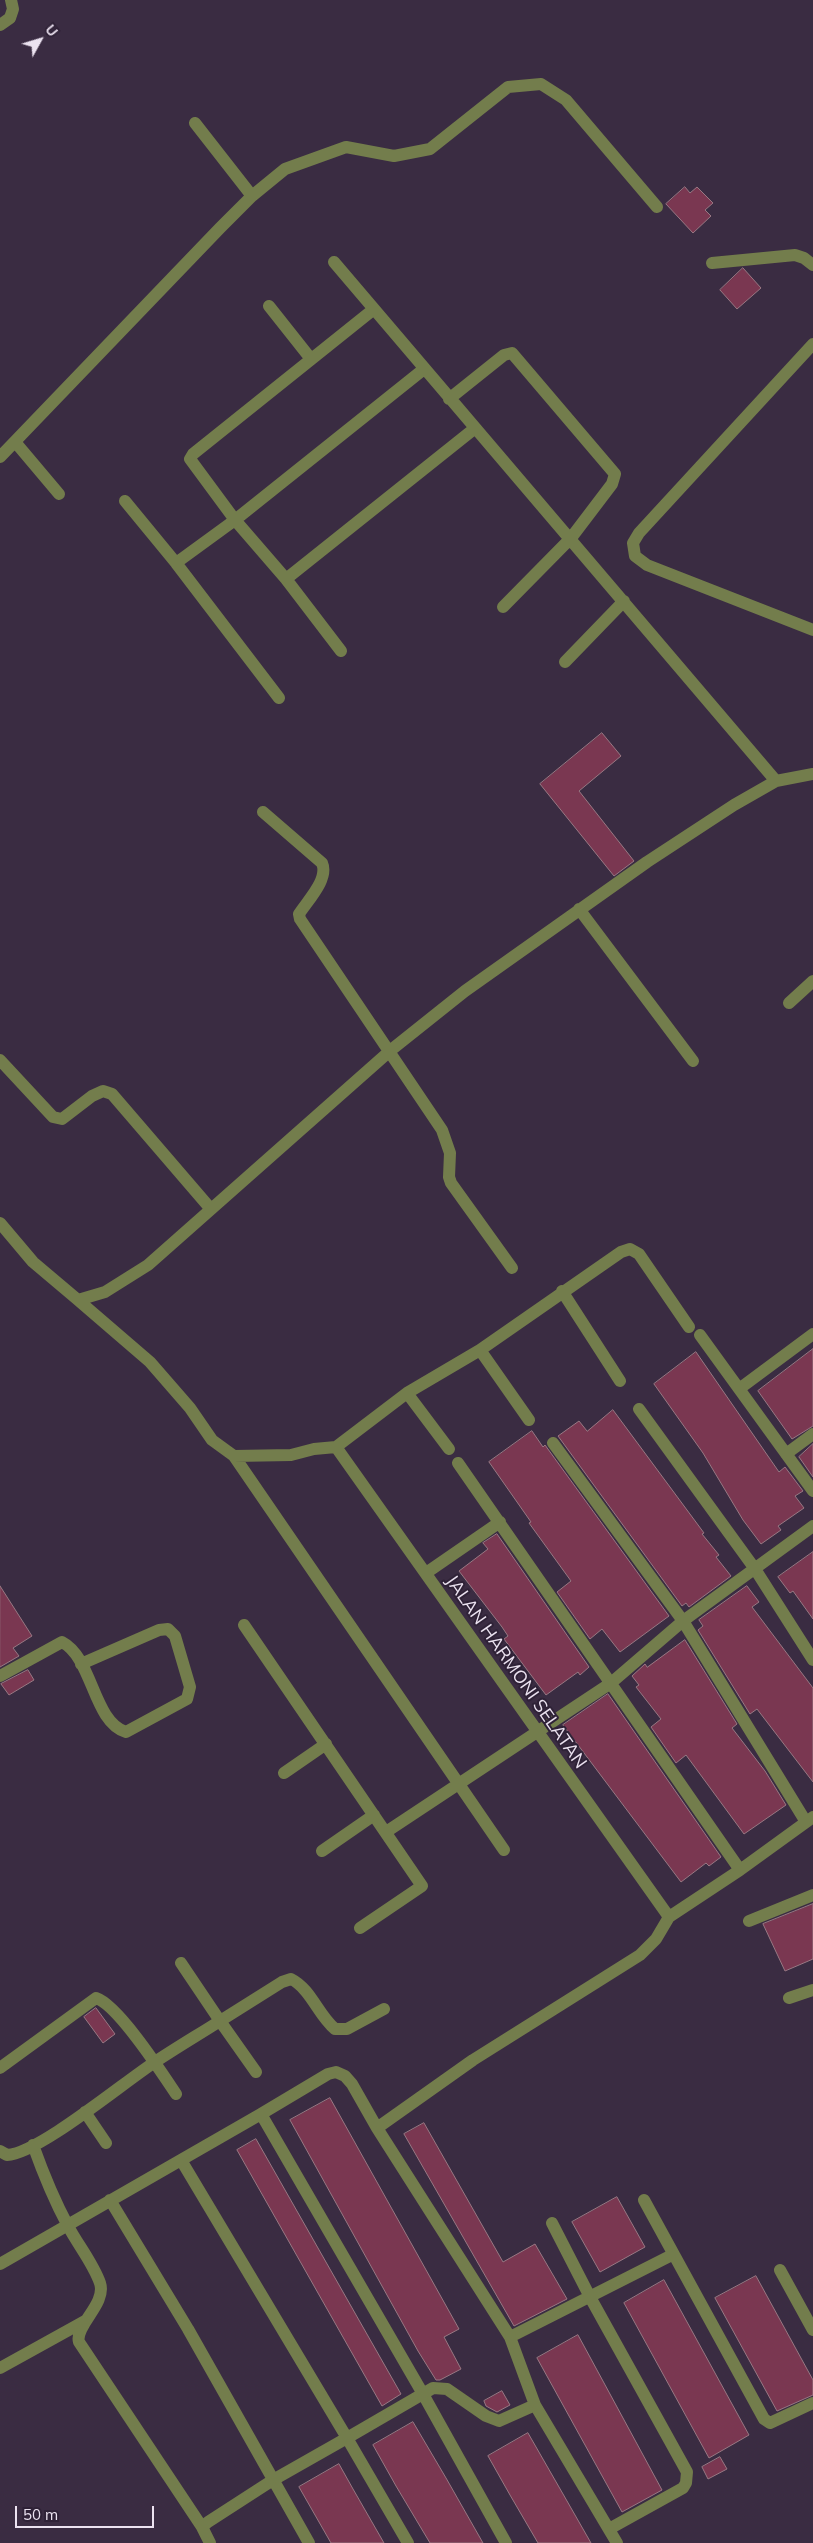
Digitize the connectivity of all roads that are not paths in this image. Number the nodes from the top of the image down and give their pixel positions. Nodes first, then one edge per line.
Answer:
1 (11, 0) edge
2 (0, 25) edge
3 (195, 123) dead end
4 (252, 196) junction
5 (657, 206) dead end
6 (334, 262) dead end
7 (712, 263) dead end
8 (813, 265) edge
9 (268, 306) dead end
10 (374, 309) junction
11 (813, 344) edge
12 (311, 359) junction
13 (424, 369) junction
14 (449, 399) junction
15 (474, 429) junction
16 (16, 442) junction
17 (0, 456) edge
18 (59, 494) dead end
19 (125, 501) dead end
20 (235, 520) junction
21 (572, 538) junction
22 (176, 563) junction
23 (286, 579) junction
24 (624, 601) junction
25 (503, 608) dead end
26 (813, 630) edge
27 (341, 651) dead end
28 (565, 662) dead end
29 (279, 698) dead end
30 (813, 774) edge
31 (776, 781) junction
32 (263, 812) dead end
33 (579, 909) junction
34 (813, 981) edge
35 (789, 1003) dead end
36 (391, 1050) junction
37 (0, 1060) edge
38 (693, 1061) dead end
39 (210, 1208) junction
40 (0, 1223) edge
41 (0, 1232) edge
42 (15, 1239) junction
43 (512, 1268) dead end
44 (562, 1291) junction
45 (78, 1300) junction
46 (689, 1326) dead end
47 (813, 1334) edge
48 (700, 1335) dead end
49 (480, 1350) junction
50 (620, 1381) dead end
51 (739, 1389) junction
52 (407, 1393) junction
53 (639, 1409) dead end
54 (529, 1420) dead end
55 (813, 1434) edge
56 (553, 1443) dead end
57 (336, 1447) junction
58 (449, 1449) dead end
59 (786, 1454) junction
60 (234, 1456) junction
61 (458, 1463) dead end
62 (813, 1491) edge
63 (500, 1522) junction
64 (813, 1526) edge
65 (755, 1569) junction
66 (426, 1573) junction
67 (682, 1621) junction
68 (244, 1625) dead end
69 (813, 1660) edge
70 (82, 1664) junction
71 (0, 1676) edge
72 (611, 1683) junction
73 (536, 1732) junction
74 (326, 1744) junction
75 (284, 1774) dead end
76 (460, 1783) junction
77 (374, 1815) junction
78 (810, 1820) edge
79 (386, 1832) junction
80 (504, 1850) dead end
81 (322, 1851) dead end
82 (740, 1870) junction
83 (813, 1895) edge
84 (668, 1917) junction
85 (749, 1921) dead end
86 (360, 1928) dead end
87 (181, 1963) dead end
88 (813, 1990) edge
89 (789, 1998) dead end
90 (384, 2009) dead end
91 (220, 2022) junction
92 (154, 2062) junction
93 (0, 2068) edge
94 (256, 2072) dead end
95 (176, 2094) dead end
96 (85, 2112) junction
97 (261, 2114) junction
98 (378, 2128) junction
99 (106, 2143) dead end
100 (33, 2145) junction
101 (0, 2151) edge
102 (181, 2160) junction
103 (110, 2200) junction
104 (644, 2200) dead end
105 (552, 2223) dead end
106 (68, 2225) junction
107 (672, 2254) junction
108 (0, 2264) edge
109 (780, 2270) dead end
110 (590, 2297) junction
111 (88, 2320) junction
112 (813, 2330) edge
113 (510, 2338) junction
114 (0, 2368) edge
115 (423, 2394) junction
116 (813, 2403) edge
117 (535, 2405) junction
118 (347, 2438) junction
119 (273, 2480) junction
120 (202, 2527) junction
121 (609, 2529) junction
122 (210, 2543) edge
123 (309, 2543) edge
124 (408, 2543) edge
125 (506, 2543) edge
126 (618, 2543) edge

1 - 2 street
3 - 4 street
4 - 5 street
4 - 16 street
6 - 10 street
7 - 8 street
9 - 12 street
10 - 12 street
10 - 13 street
11 - 26 street
12 - 20 street
13 - 14 street
13 - 20 street
14 - 15 street
14 - 21 street
15 - 21 street
15 - 23 street
16 - 17 street
16 - 18 street
19 - 22 street
20 - 22 street
20 - 23 street
21 - 24 street
21 - 25 street
22 - 29 street
23 - 27 street
24 - 28 street
24 - 31 street
30 - 31 street
31 - 33 street
32 - 36 street
33 - 36 street
33 - 38 street
34 - 35 street
36 - 39 street
36 - 43 street
37 - 39 street
39 - 45 street
40 - 42 street
41 - 42 street
42 - 45 street
44 - 46 street
44 - 49 street
44 - 50 street
45 - 60 street
47 - 51 street
48 - 51 street
49 - 52 street
49 - 54 street
51 - 59 street
52 - 57 street
52 - 58 street
53 - 65 street
55 - 59 street
56 - 67 street
57 - 60 street
57 - 66 street, JALAN HARMONI SELATAN
59 - 62 street
60 - 76 street
61 - 63 street
63 - 66 street
63 - 72 street
64 - 65 street
65 - 67 street
65 - 69 street
66 - 73 street, JALAN HARMONI SELATAN
67 - 72 street
67 - 78 street
68 - 74 street
70 - 70 street
70 - 71 street
72 - 73 street
72 - 82 street
73 - 76 street
73 - 84 street, JALAN HARMONI SELATAN
74 - 75 street
74 - 77 street
76 - 79 street
76 - 80 street
77 - 79 street
77 - 81 street
78 - 82 street
79 - 86 street
82 - 84 street
83 - 85 street
84 - 98 street
87 - 91 street
88 - 89 street
90 - 91 street
91 - 92 street
91 - 94 street
92 - 93 street
92 - 95 street
92 - 96 street
96 - 99 street
96 - 100 street
97 - 98 street
97 - 102 street
97 - 115 street
98 - 113 street
100 - 101 street
100 - 106 street
102 - 103 street
102 - 118 street
103 - 106 street
103 - 119 street
104 - 107 street
105 - 110 street
106 - 108 street
106 - 111 street
107 - 110 street
107 - 116 street
109 - 112 street
110 - 113 street
110 - 121 street
111 - 114 street
111 - 120 street
113 - 117 street
115 - 117 street
115 - 118 street
115 - 125 street
117 - 121 street
118 - 119 street
118 - 124 street
119 - 120 street
119 - 123 street
120 - 122 street
121 - 126 street

